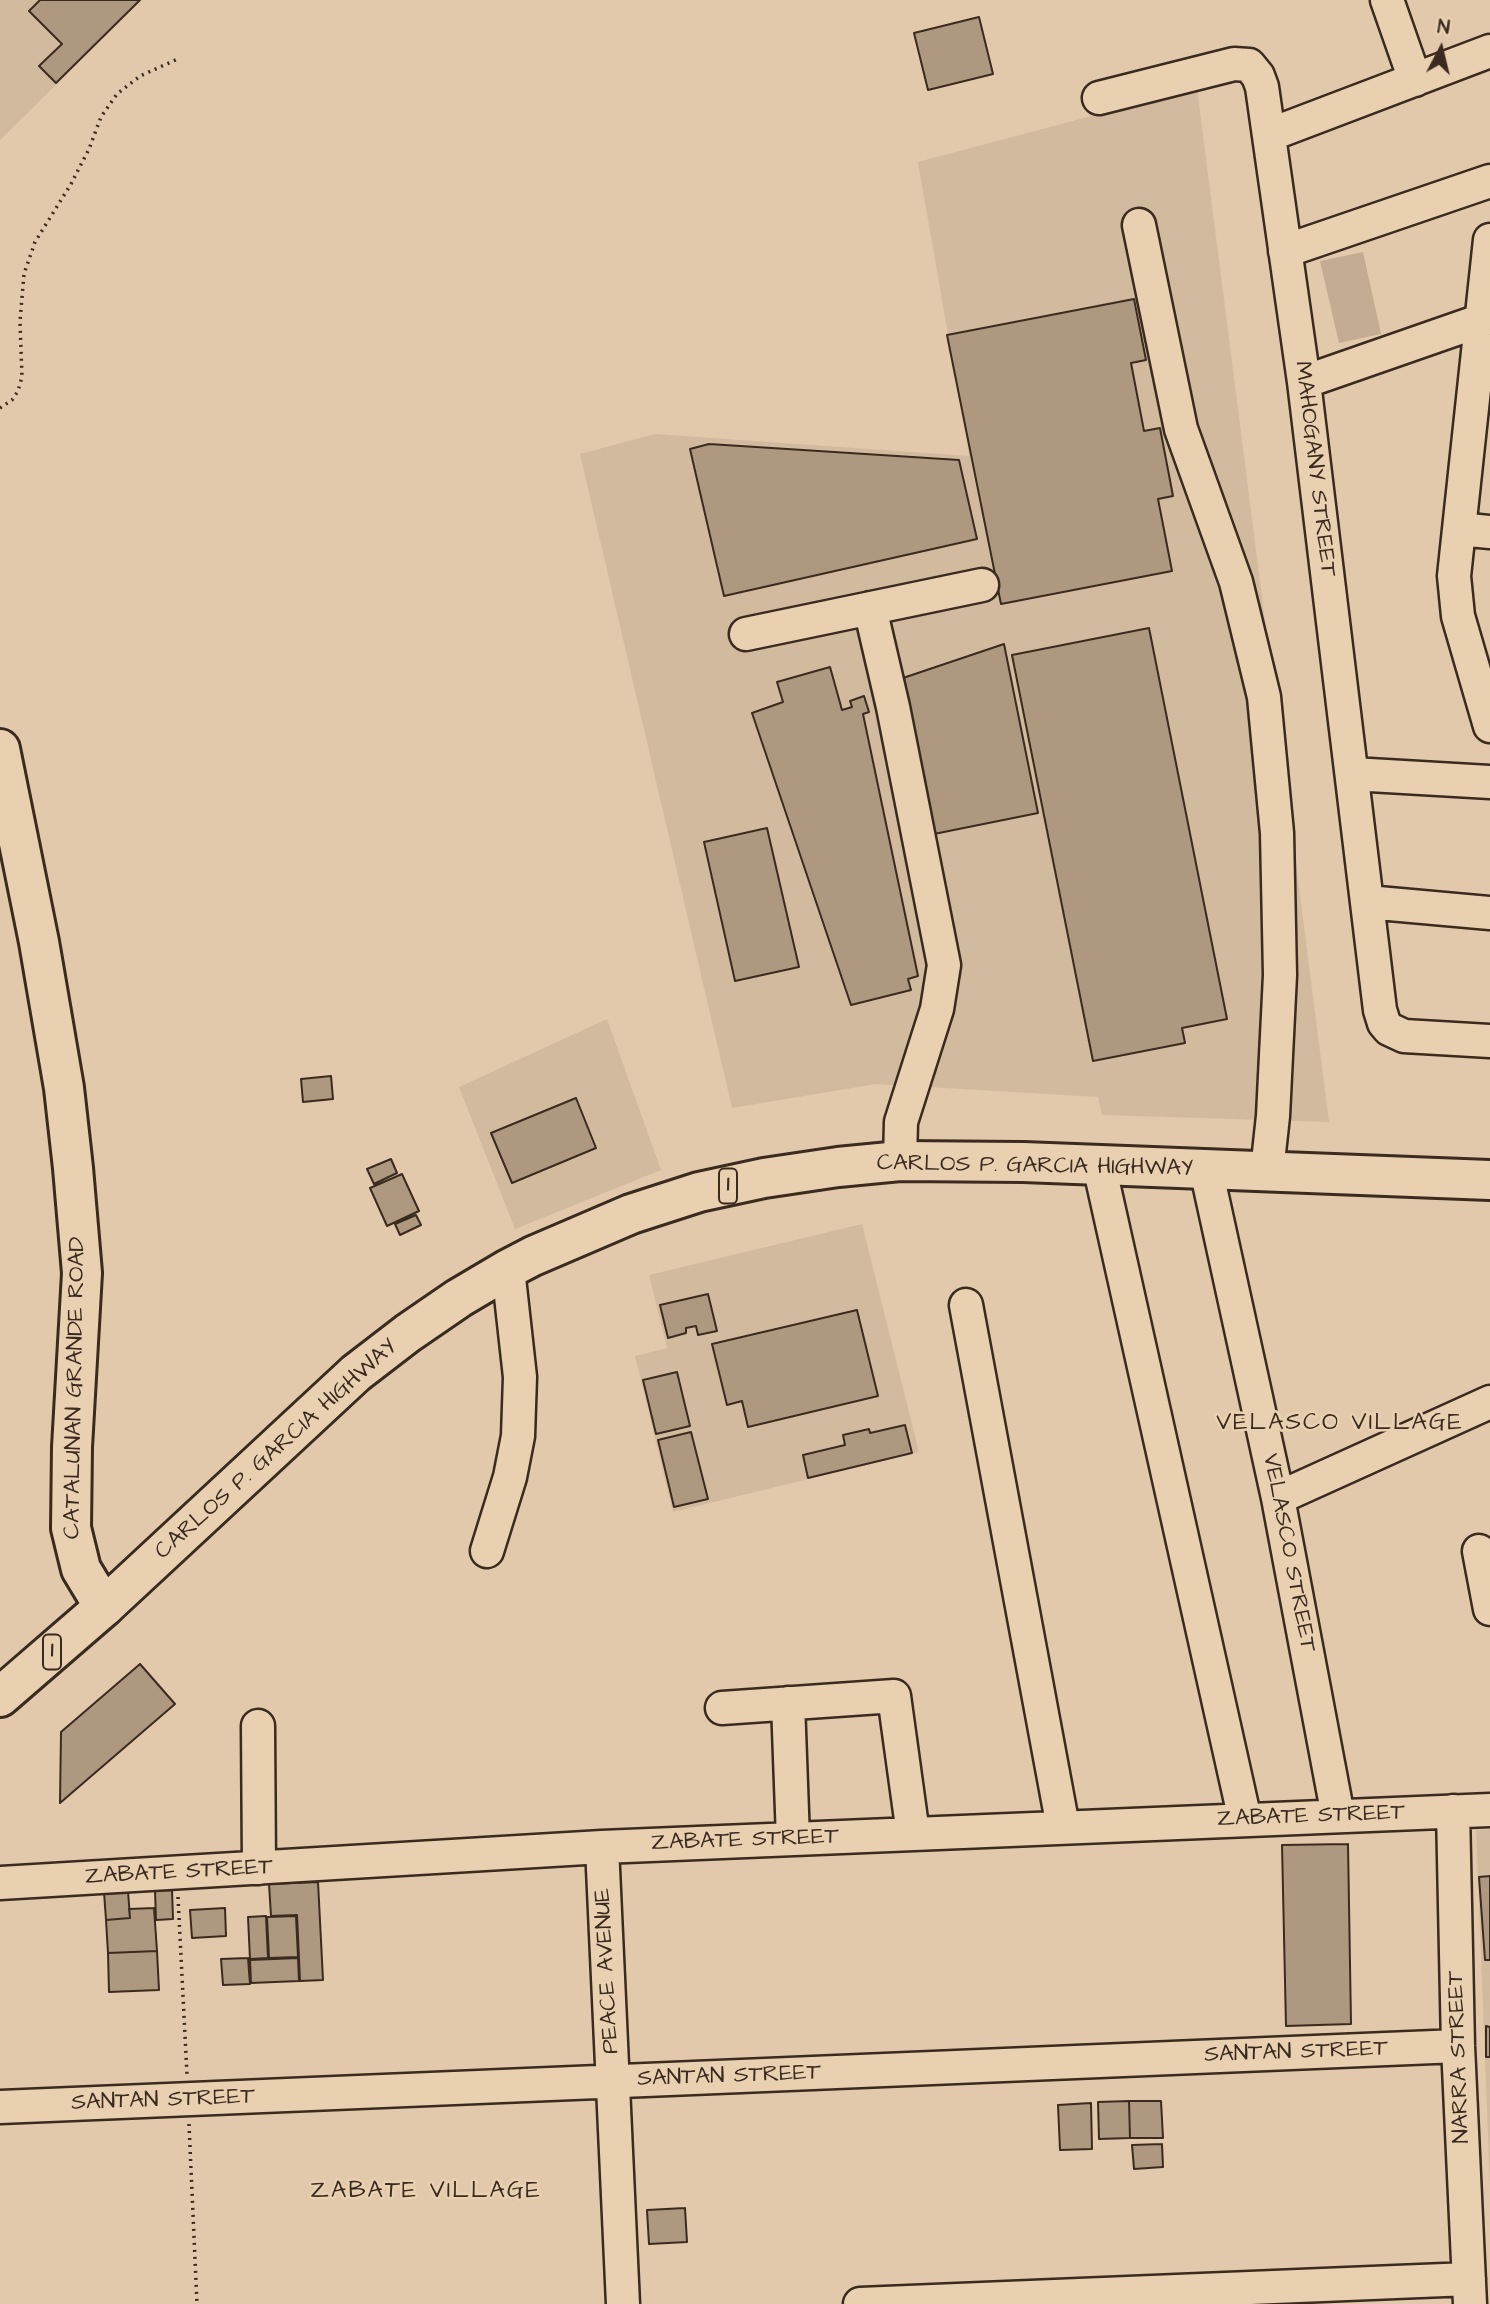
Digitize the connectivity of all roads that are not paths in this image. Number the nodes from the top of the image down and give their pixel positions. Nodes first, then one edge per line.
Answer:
1 (1387, 0) edge
2 (1490, 51) edge
3 (1415, 80) junction
4 (1099, 98) dead end
5 (1269, 135) junction
6 (1490, 181) edge
7 (1139, 225) dead end
8 (1490, 240) edge
9 (1285, 251) junction
10 (1482, 320) junction
11 (1304, 382) junction
12 (1459, 529) junction
13 (1490, 532) edge
14 (982, 585) dead end
15 (870, 608) junction
16 (746, 634) dead end
17 (1490, 726) edge
18 (0, 749) edge
19 (1352, 774) junction
20 (1490, 782) edge
21 (1367, 902) junction
22 (1490, 913) edge
23 (1490, 1041) edge
24 (900, 1161) junction
25 (1099, 1165) junction
26 (1206, 1169) junction
27 (1267, 1171) junction
28 (1490, 1180) edge
29 (508, 1269) junction
30 (966, 1305) dead end
31 (1490, 1402) edge
32 (1278, 1498) junction
33 (487, 1551) dead end
34 (1479, 1551) dead end
35 (104, 1606) junction
36 (1490, 1609) edge
37 (0, 1697) edge
38 (788, 1703) junction
39 (723, 1708) dead end
40 (258, 1726) dead end
41 (1490, 1810) edge
42 (1453, 1811) junction
43 (1338, 1816) junction
44 (1245, 1820) junction
45 (1063, 1828) junction
46 (913, 1834) junction
47 (793, 1839) junction
48 (602, 1847) junction
49 (259, 1868) junction
50 (0, 1883) edge
51 (1458, 2046) junction
52 (613, 2082) junction
53 (0, 2107) edge
54 (1469, 2291) edge
55 (1038, 2300) edge
56 (623, 2304) edge
57 (860, 2304) edge

1 - 3 street
2 - 3 street
3 - 5 street
4 - 5 street, MAHOGANY STREET
5 - 9 street, MAHOGANY STREET
6 - 9 street
7 - 27 street
8 - 10 street
9 - 11 street, MAHOGANY STREET
10 - 11 street
10 - 12 street
11 - 19 street, MAHOGANY STREET
12 - 13 street
12 - 17 street
14 - 15 street
15 - 16 street
15 - 24 street
18 - 35 main road, CATALUNAN GRANDE ROAD
19 - 20 street
19 - 21 street, MAHOGANY STREET
21 - 22 street
21 - 23 street, MAHOGANY STREET
24 - 25 main road, CARLOS P. GARCIA HIGHWAY / 1
24 - 29 main road, CARLOS P. GARCIA HIGHWAY / 1
25 - 26 main road, CARLOS P. GARCIA HIGHWAY / 1
25 - 44 street
26 - 27 main road, CARLOS P. GARCIA HIGHWAY / 1
26 - 32 street, VELASCO STREET
27 - 28 main road, CARLOS P. GARCIA HIGHWAY / 1
29 - 33 street
29 - 35 main road, CARLOS P. GARCIA HIGHWAY / 1
30 - 45 street
31 - 32 street
32 - 43 street, VELASCO STREET
34 - 36 street
35 - 37 main road, CARLOS P. GARCIA HIGHWAY / 1
38 - 39 street
38 - 46 street
38 - 47 street
40 - 49 street
41 - 42 street, ZABATE STREET
42 - 43 street, ZABATE STREET
42 - 51 street, NARRA STREET
43 - 44 street, ZABATE STREET
44 - 45 street, ZABATE STREET
45 - 46 street, ZABATE STREET
46 - 47 street, ZABATE STREET
47 - 48 street, ZABATE STREET
48 - 49 street, ZABATE STREET
48 - 52 street, PEACE AVENUE
49 - 50 street, ZABATE STREET
51 - 52 street, SANTAN STREET
51 - 54 street, NARRA STREET
52 - 53 street, SANTAN STREET
52 - 56 street, PEACE AVENUE
54 - 55 street
55 - 57 street

